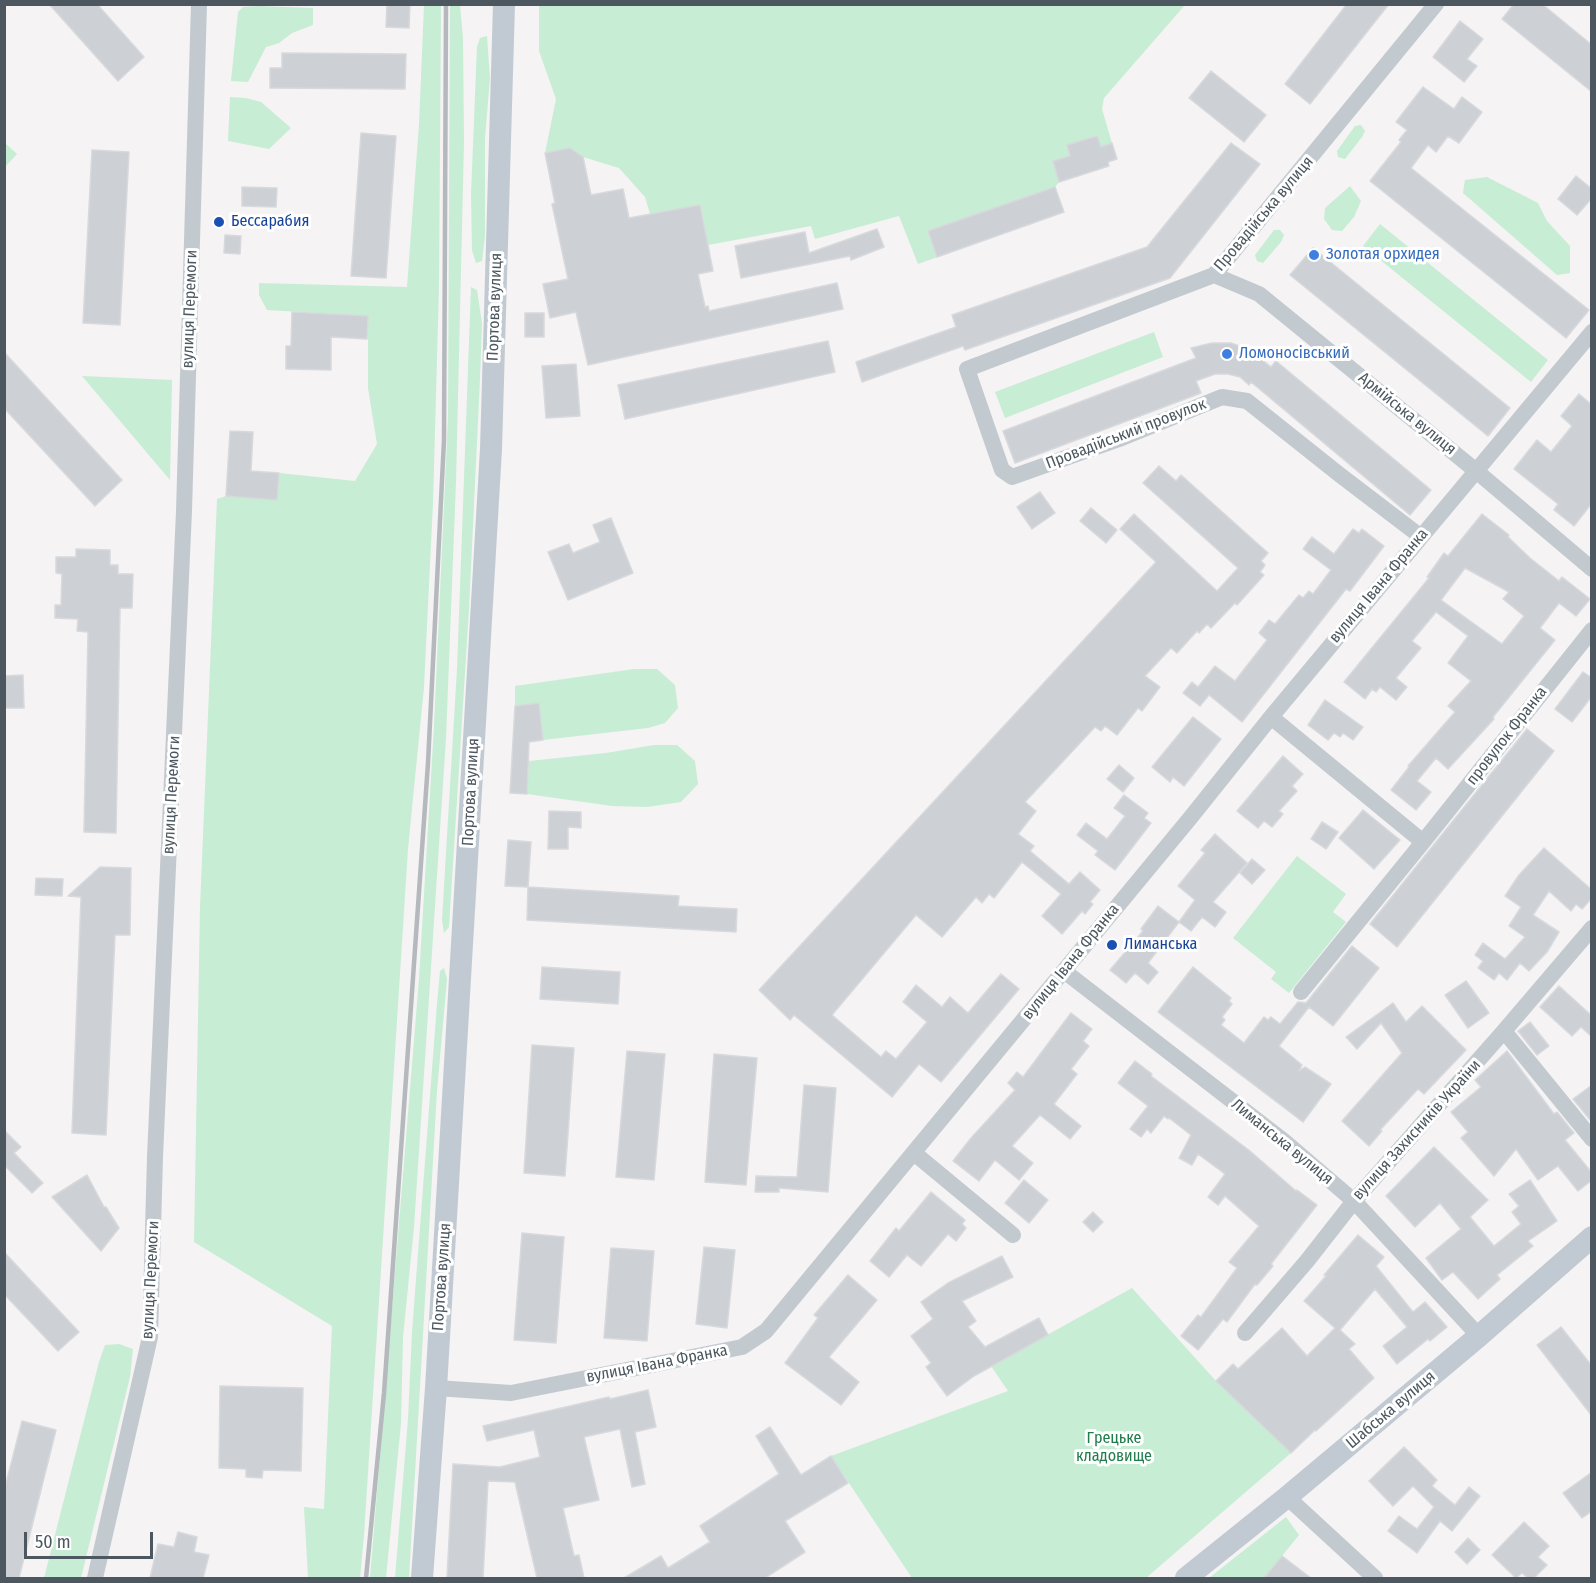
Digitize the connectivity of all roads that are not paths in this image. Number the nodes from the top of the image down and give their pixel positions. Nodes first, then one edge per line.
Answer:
1 (199, 4) edge
2 (504, 4) edge
3 (1436, 4) edge
4 (1214, 275) junction
5 (1592, 332) edge
6 (967, 369) joint
7 (1475, 470) junction
8 (1420, 536) junction
9 (1592, 569) edge
10 (1592, 630) edge
11 (1271, 717) junction
12 (1423, 842) junction
13 (1592, 928) edge
14 (1064, 971) junction
15 (1301, 992) dead end
16 (1504, 1031) junction
17 (1592, 1139) edge
18 (914, 1153) junction
19 (1354, 1201) junction
20 (1013, 1235) dead end
21 (1592, 1237) edge
22 (1245, 1333) dead end
23 (1479, 1336) junction
24 (436, 1388) junction
25 (1287, 1497) junction
26 (95, 1578) edge
27 (422, 1578) edge
28 (1186, 1578) edge
29 (1374, 1578) edge

1 - 26 street, вулиця Перемоги
2 - 24 main road, Портова вулиця
3 - 4 street, Провадійська вулиця
4 - 6 street, Провадійська вулиця
4 - 7 street, Армійська вулиця
5 - 7 street, вулиця Івана Франка
6 - 8 street, Провадійський провулок
7 - 8 street, вулиця Івана Франка
7 - 9 street, Армійська вулиця
8 - 11 street, вулиця Івана Франка
10 - 12 street, провулок Франка
11 - 12 street
11 - 14 street, вулиця Івана Франка
12 - 15 street, провулок Франка
13 - 16 street, вулиця Захисників України
14 - 18 street, вулиця Івана Франка
14 - 19 street, Лиманська вулиця
16 - 17 street
16 - 19 street, вулиця Захисників України
18 - 20 street
18 - 24 street, вулиця Івана Франка
19 - 22 street, вулиця Захисників України
19 - 23 street, Лиманська вулиця
21 - 23 main road, Шабська вулиця
23 - 25 main road, Шабська вулиця
24 - 27 main road, Портова вулиця
25 - 28 main road, Шабська вулиця
25 - 29 street

